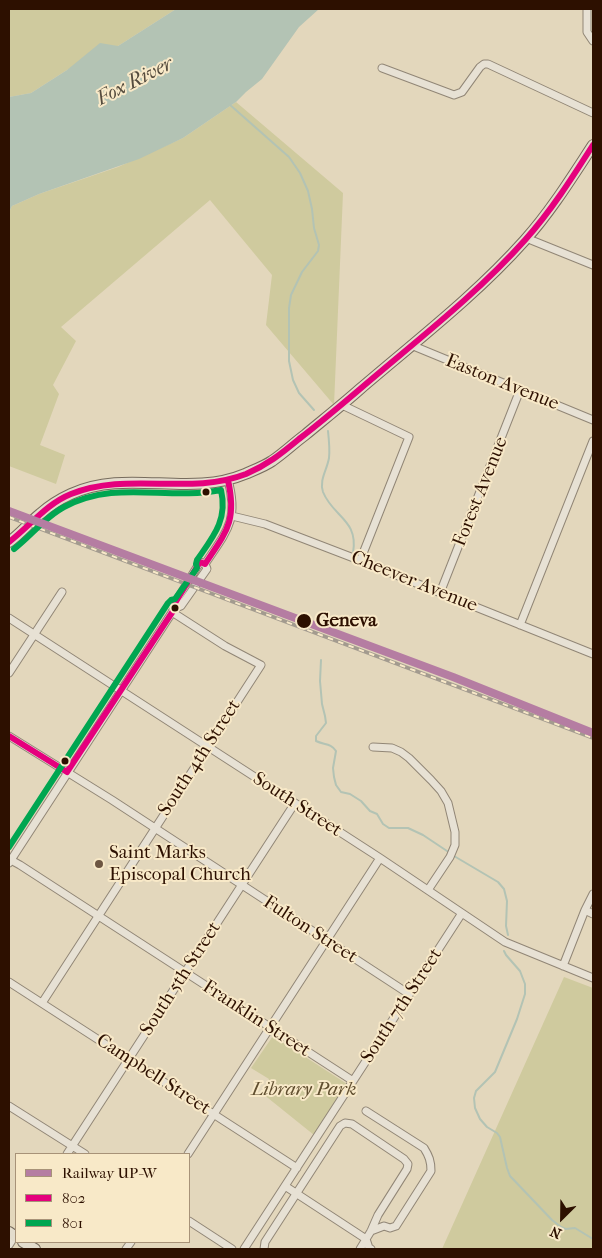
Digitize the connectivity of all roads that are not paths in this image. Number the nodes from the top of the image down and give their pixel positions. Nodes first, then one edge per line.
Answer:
1 (587, 9) edge
2 (593, 41) edge
3 (382, 68) dead end
4 (593, 112) edge
5 (593, 145) edge
6 (526, 238) junction
7 (593, 265) edge
8 (411, 345) junction
9 (520, 390) junction
10 (342, 405) junction
11 (593, 420) edge
12 (593, 441) edge
13 (228, 480) junction
14 (232, 516) junction
15 (9, 542) edge
16 (360, 561) junction
17 (62, 592) dead end
18 (440, 593) junction
19 (173, 610) junction
20 (9, 618) edge
21 (520, 625) junction
22 (34, 633) junction
23 (593, 654) edge
24 (9, 673) edge
25 (122, 690) junction
26 (9, 736) edge
27 (208, 746) junction
28 (373, 747) dead end
29 (67, 772) junction
30 (295, 803) junction
31 (155, 828) junction
32 (380, 858) junction
33 (9, 861) edge
34 (242, 886) junction
35 (428, 890) junction
36 (593, 894) edge
37 (585, 910) junction
38 (462, 913) junction
39 (593, 914) edge
40 (98, 916) junction
41 (327, 940) junction
42 (562, 966) junction
43 (185, 972) junction
44 (593, 978) edge
45 (9, 982) edge
46 (409, 994) junction
47 (42, 1003) junction
48 (270, 1028) junction
49 (128, 1060) junction
50 (353, 1082) junction
51 (9, 1106) edge
52 (366, 1111) dead end
53 (214, 1115) junction
54 (72, 1146) junction
55 (68, 1153) edge
56 (83, 1153) edge
57 (189, 1153) edge
58 (297, 1168) junction
59 (285, 1186) junction
60 (297, 1194) junction
61 (190, 1222) edge
62 (371, 1231) junction
63 (366, 1239) junction
64 (232, 1249) edge
65 (244, 1249) edge
66 (264, 1249) edge
67 (360, 1249) edge
68 (371, 1249) edge

1 - 2 street
3 - 4 street
5 - 6 main road
6 - 7 street
6 - 8 main road
8 - 9 street, Easton Avenue
8 - 10 main road
9 - 11 street, Easton Avenue
9 - 18 street, Forest Avenue
10 - 13 main road
10 - 16 street
12 - 21 street
13 - 14 street
13 - 15 main road
14 - 16 street, Cheever Avenue
14 - 19 street
16 - 18 street, Cheever Avenue
17 - 22 street
18 - 21 street, Cheever Avenue
19 - 25 street
19 - 27 street, South 4th Street
20 - 22 street, South Street
21 - 23 street, Cheever Avenue
22 - 24 street
22 - 25 street, South Street
25 - 27 street, South Street
25 - 29 street
26 - 29 street, Fulton Street
27 - 30 street, South Street
27 - 31 street, South 4th Street
28 - 35 street
29 - 31 street, Fulton Street
29 - 33 street
30 - 32 street, South Street
30 - 34 street, South 5th Street
31 - 34 street, Fulton Street
31 - 40 street, South 4th Street
32 - 35 street, South Street
32 - 41 street
33 - 40 street, Franklin Street
34 - 41 street, Fulton Street
34 - 43 street, South 5th Street
35 - 38 street, South Street
36 - 37 street
37 - 39 street
37 - 42 street
38 - 42 street, South Street
38 - 46 street, South 7th Street
40 - 43 street, Franklin Street
40 - 47 street, South 4th Street
41 - 46 street, Fulton Street
41 - 48 street
42 - 44 street, South Street
43 - 48 street, Franklin Street
43 - 49 street, South 5th Street
45 - 47 street, Campbell Street
46 - 50 street, South 7th Street
47 - 49 street, Campbell Street
48 - 50 street, Franklin Street
48 - 53 street
49 - 53 street, Campbell Street
49 - 54 street, South 5th Street
50 - 58 street, South 7th Street
51 - 54 street
52 - 62 street
53 - 57 street
53 - 58 street, Campbell Street
54 - 55 street, South 5th Street
54 - 56 street
58 - 59 street, South 7th Street
59 - 60 street
59 - 65 street, South 7th Street
60 - 62 street
60 - 63 street
60 - 66 street
61 - 64 street
62 - 63 street
63 - 67 street
63 - 68 street

